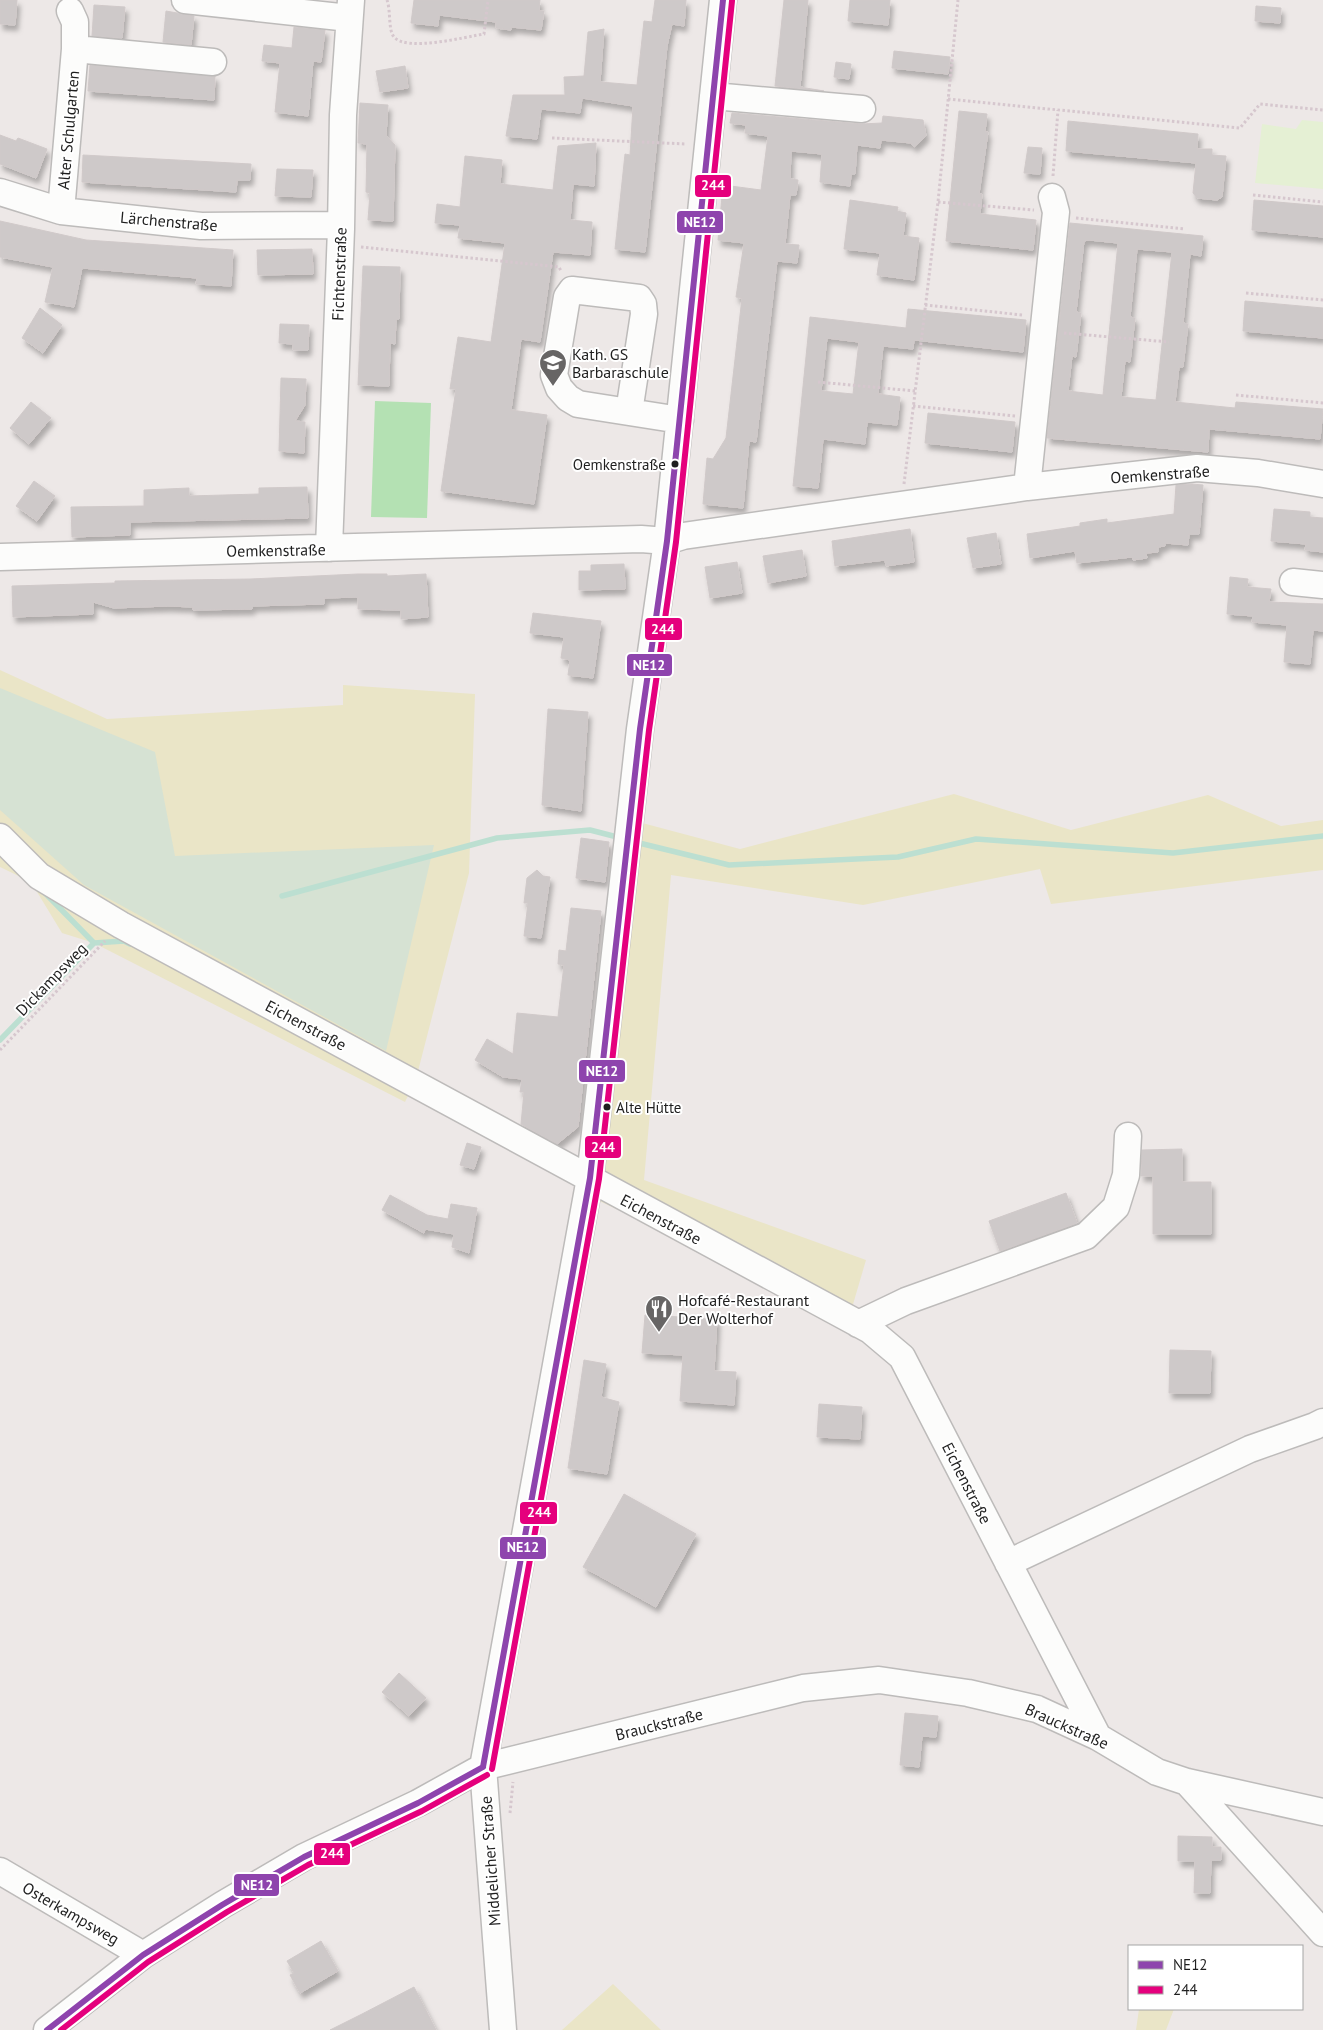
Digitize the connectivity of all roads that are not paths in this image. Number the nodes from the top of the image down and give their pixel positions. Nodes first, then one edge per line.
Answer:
1 (185, 0) edge
2 (723, 0) edge
3 (350, 9) edge
4 (70, 11) dead end
5 (75, 49) junction
6 (213, 62) dead end
7 (713, 96) junction
8 (862, 109) dead end
9 (0, 192) edge
10 (1054, 208) road end
11 (61, 211) junction
12 (341, 235) junction
13 (630, 412) junction
14 (680, 420) junction
15 (1323, 484) edge
16 (1027, 487) junction
17 (667, 541) junction
18 (329, 548) junction
19 (0, 557) edge
20 (1293, 582) dead end
21 (1323, 585) edge
22 (0, 836) edge
23 (1128, 1136) dead end
24 (590, 1178) junction
25 (858, 1324) junction
26 (1323, 1422) edge
27 (1008, 1563) junction
28 (1098, 1737) junction
29 (483, 1767) junction
30 (1187, 1782) junction
31 (1323, 1812) edge
32 (0, 1870) edge
33 (1323, 1933) edge
34 (143, 1954) junction
35 (47, 2030) edge
36 (503, 2030) edge

1 - 3 street
2 - 7 street, Middelicher Straße
3 - 12 street, Fichtenstraße
4 - 5 street, Alter Schulgarten
5 - 6 street, Alter Schulgarten
5 - 11 street, Alter Schulgarten
7 - 8 street
7 - 14 street, Middelicher Straße
9 - 11 street, Lärchenstraße
10 - 16 street
11 - 12 street, Lärchenstraße
12 - 18 street, Fichtenstraße
13 - 13 street
13 - 14 street
14 - 17 street, Middelicher Straße
15 - 16 street, Oemkenstraße
16 - 17 street, Oemkenstraße
17 - 18 street, Oemkenstraße
17 - 24 street, Middelicher Straße
18 - 19 street, Oemkenstraße
20 - 21 street
22 - 24 street, Eichenstraße
23 - 25 street
24 - 25 street, Eichenstraße
24 - 29 street, Middelicher Straße
25 - 27 street, Eichenstraße
26 - 27 street
27 - 28 street, Eichenstraße
28 - 29 street, Brauckstraße
28 - 30 street, Brauckstraße
29 - 34 street, Brauckstraße
29 - 36 street, Middelicher Straße
30 - 31 street, Brauckstraße
30 - 33 street
32 - 34 street, Osterkampsweg
34 - 35 street, Brauckstraße

